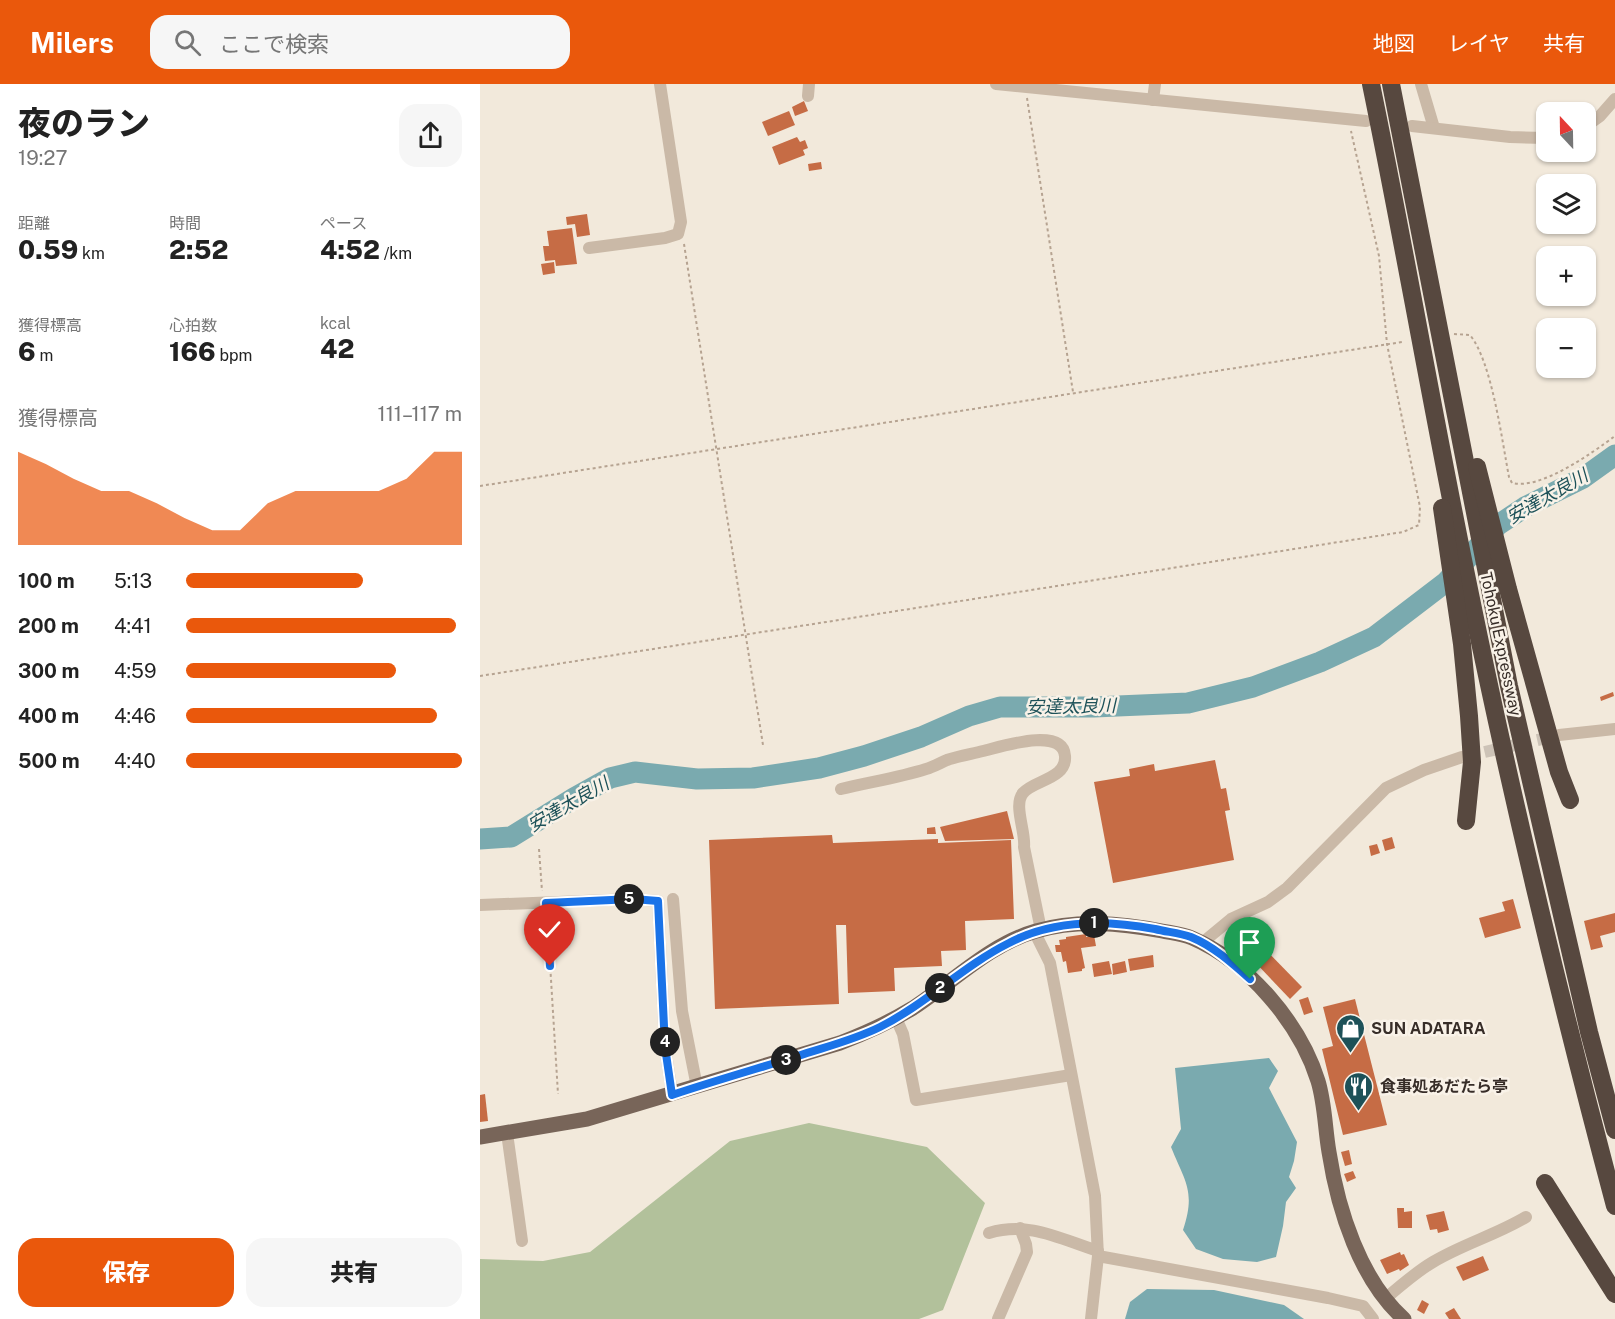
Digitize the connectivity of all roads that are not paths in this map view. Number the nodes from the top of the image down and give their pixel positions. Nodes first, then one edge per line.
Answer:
1 (660, 84) edge
2 (996, 84) edge
3 (1155, 84) edge
4 (1371, 84) edge
5 (1391, 84) edge
6 (1421, 84) edge
7 (1615, 99) edge
8 (1153, 100) junction
9 (1596, 119) edge
10 (1366, 121) dead end
11 (1412, 126) dead end
12 (1434, 128) junction
13 (1536, 138) edge
14 (590, 248) dead end
15 (1495, 572) junction
16 (1462, 595) junction
17 (1615, 729) edge
18 (1559, 735) tunnel mouth
19 (1462, 757) tunnel mouth
20 (841, 789) dead end
21 (1570, 800) dead end
22 (1466, 821) dead end
23 (673, 899) dead end
24 (480, 905) edge
25 (1038, 931) junction
26 (1202, 943) junction
27 (896, 1018) junction
28 (1071, 1075) junction
29 (697, 1087) junction
30 (672, 1095) junction
31 (1615, 1130) edge
32 (507, 1133) junction
33 (480, 1137) edge
34 (1545, 1183) dead end
35 (1615, 1206) edge
36 (1526, 1217) dead end
37 (1020, 1228) junction
38 (989, 1233) dead end
39 (522, 1241) dead end
40 (1098, 1253) junction
41 (1615, 1294) edge
42 (1385, 1299) junction
43 (1396, 1316) edge
44 (998, 1319) edge
45 (1091, 1319) edge
46 (1373, 1319) edge

1 - 14 street
2 - 8 street
3 - 8 street
4 - 16 highway, Tohoku Expressway
5 - 15 highway, Tohoku Expressway
6 - 12 street
7 - 9 street
8 - 10 street
11 - 12 street
12 - 13 street
15 - 21 highway
15 - 31 highway, Tohoku Expressway
16 - 22 highway
16 - 35 highway, Tohoku Expressway
17 - 18 street
19 - 26 street
20 - 25 street
23 - 29 street
24 - 30 street
25 - 26 main road
25 - 27 main road
25 - 28 street
26 - 42 main road
27 - 28 street
27 - 29 main road
28 - 40 street
29 - 30 main road
30 - 32 main road
32 - 33 main road
32 - 39 street
34 - 41 highway
36 - 42 street
37 - 38 street
37 - 40 street
37 - 44 street
40 - 45 street
40 - 46 street
42 - 43 main road

